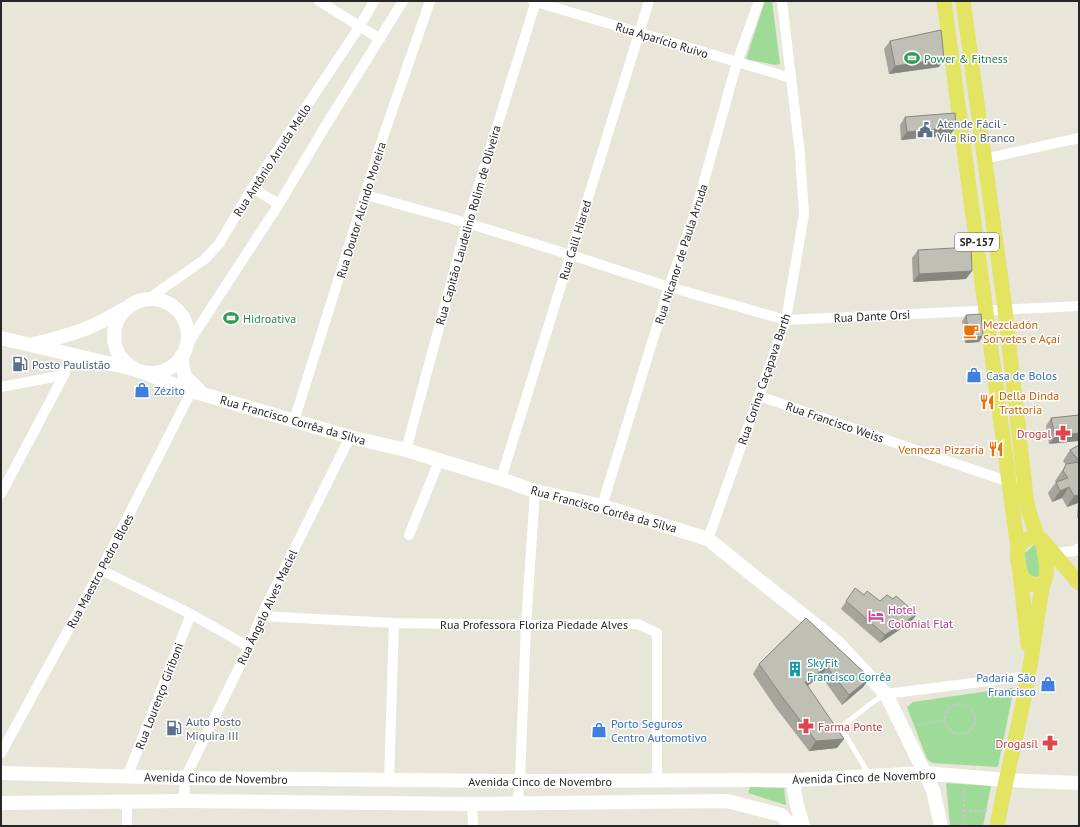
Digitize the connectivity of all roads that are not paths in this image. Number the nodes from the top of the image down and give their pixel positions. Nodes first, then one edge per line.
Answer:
1 (319, 1) edge
2 (374, 1) edge
3 (403, 1) edge
4 (430, 1) edge
5 (535, 1) edge
6 (649, 1) edge
7 (758, 1) edge
8 (782, 1) edge
9 (944, 1) edge
10 (963, 1) edge
11 (360, 26) junction
12 (639, 33) junction
13 (380, 39) junction
14 (737, 62) junction
15 (791, 78) junction
16 (1079, 138) edge
17 (984, 159) junction
18 (252, 188) junction
19 (366, 195) junction
20 (279, 204) junction
21 (467, 223) junction
22 (571, 255) junction
23 (669, 287) junction
24 (148, 299) junction
25 (1079, 306) edge
26 (126, 308) junction
27 (1005, 309) junction
28 (986, 310) junction
29 (786, 320) junction
30 (80, 330) junction
31 (1, 338) edge
32 (32, 345) junction
33 (184, 352) junction
34 (70, 355) junction
35 (140, 371) junction
36 (64, 375) junction
37 (1, 387) edge
38 (197, 390) junction
39 (759, 396) junction
40 (294, 421) junction
41 (350, 437) junction
42 (406, 450) junction
43 (439, 461) junction
44 (501, 479) junction
45 (1024, 481) junction
46 (1009, 482) junction
47 (535, 491) junction
48 (1, 494) edge
49 (602, 506) junction
50 (409, 535) dead end
51 (708, 539) junction
52 (1040, 539) junction
53 (1079, 548) edge
54 (1018, 549) junction
55 (1053, 553) junction
56 (102, 570) junction
57 (1020, 573) junction
58 (1078, 578) edge
59 (1044, 581) junction
60 (191, 614) junction
61 (261, 616) junction
62 (394, 623) junction
63 (526, 625) junction
64 (249, 646) junction
65 (1029, 671) junction
66 (886, 694) junction
67 (1, 753) edge
68 (1, 773) edge
69 (925, 773) junction
70 (870, 776) junction
71 (127, 777) junction
72 (185, 778) junction
73 (657, 780) junction
74 (797, 780) junction
75 (1006, 780) junction
76 (389, 781) junction
77 (520, 781) junction
78 (1079, 783) edge
79 (184, 801) junction
80 (127, 802) junction
81 (1, 803) edge
82 (517, 803) junction
83 (472, 804) junction
84 (127, 826) edge
85 (473, 826) edge
86 (792, 826) edge
87 (803, 826) edge
88 (941, 826) edge
89 (997, 826) edge

1 - 11 street
2 - 11 street, Rua Antônio Arruda Mello
3 - 13 street
4 - 19 street, Rua Doutor Alcindo Moreira
5 - 12 street, Rua Aparício Ruivo
5 - 21 street, Rua Capitão Laudelino Rolim de Oliveira
6 - 12 street, Rua Calil Hiared
7 - 14 street, Rua Nicanor de Paula Arruda
8 - 15 street, Rua Corina Caçapava Barth
9 - 28 main road, SP-157
10 - 17 main road, SP-157
11 - 13 street
11 - 18 street, Rua Antônio Arruda Mello
12 - 14 street, Rua Aparício Ruivo
12 - 22 street, Rua Calil Hiared
13 - 20 street
14 - 15 street, Rua Aparício Ruivo
14 - 23 street, Rua Nicanor de Paula Arruda
15 - 29 street, Rua Corina Caçapava Barth
16 - 17 street
17 - 27 main road, SP-157
18 - 20 street
18 - 24 street, Rua Antônio Arruda Mello
19 - 21 street, Rua Dante Orsi
19 - 40 street, Rua Doutor Alcindo Moreira
20 - 33 street
21 - 22 street, Rua Dante Orsi
21 - 42 street, Rua Capitão Laudelino Rolim de Oliveira
22 - 23 street, Rua Dante Orsi
22 - 44 street, Rua Calil Hiared
23 - 29 street, Rua Dante Orsi
23 - 49 street, Rua Nicanor de Paula Arruda
24 - 26 main road
24 - 33 main road
25 - 27 street, Rua Dante Orsi
26 - 30 main road, Rua Francisco Corrêa da Silva
26 - 35 main road
27 - 28 street, Rua Dante Orsi
27 - 45 main road, SP-157
28 - 29 street, Rua Dante Orsi
28 - 46 main road, SP-157
29 - 39 street, Rua Corina Caçapava Barth
30 - 32 main road, Rua Francisco Corrêa da Silva
30 - 34 main road
31 - 32 main road, Rua Francisco Corrêa da Silva
32 - 34 main road, Rua Francisco Corrêa da Silva
33 - 35 main road
33 - 38 main road
34 - 35 main road, Rua Francisco Corrêa da Silva
34 - 36 street
35 - 38 main road, Rua Francisco Corrêa da Silva
36 - 37 street
36 - 48 street
38 - 40 main road, Rua Francisco Corrêa da Silva
38 - 56 street, Rua Maestro Pedro Bloes
39 - 46 street, Rua Francisco Weiss
39 - 51 street, Rua Corina Caçapava Barth
40 - 41 main road, Rua Francisco Corrêa da Silva
41 - 42 main road, Rua Francisco Corrêa da Silva
41 - 61 street, Rua Ângelo Alves Maciel
42 - 43 main road, Rua Francisco Corrêa da Silva
43 - 44 main road, Rua Francisco Corrêa da Silva
43 - 50 street
44 - 47 main road, Rua Francisco Corrêa da Silva
45 - 46 street, Rua Francisco Weiss
45 - 52 main road, SP-157
46 - 54 main road, SP-157
47 - 49 main road, Rua Francisco Corrêa da Silva
47 - 63 street
49 - 51 main road, Rua Francisco Corrêa da Silva
51 - 66 main road, Rua Francisco Corrêa da Silva
52 - 54 main road
52 - 55 main road
52 - 59 main road, SP-157
53 - 55 street
54 - 57 main road, SP-157
55 - 58 main road
56 - 60 street
56 - 67 street, Rua Maestro Pedro Bloes
57 - 59 main road
57 - 65 main road
58 - 59 main road
59 - 65 main road
60 - 64 street
60 - 71 street, Rua Lourenço Giriboni
61 - 62 street, Rua Professora Floriza Piedade Alves
61 - 64 street, Rua Ângelo Alves Maciel
62 - 63 street, Rua Professora Floriza Piedade Alves
62 - 76 street
63 - 73 street, Rua Professora Floriza Piedade Alves
63 - 77 street
64 - 72 street, Rua Ângelo Alves Maciel
65 - 66 street
65 - 75 main road
66 - 69 main road, Rua Francisco Corrêa da Silva
66 - 70 lane
68 - 71 main road, Avenida Cinco de Novembro
69 - 70 main road, Avenida Cinco de Novembro
69 - 75 main road, Avenida Cinco de Novembro
69 - 88 main road, Rua Francisco Corrêa da Silva
70 - 74 main road, Avenida Cinco de Novembro
71 - 72 main road, Avenida Cinco de Novembro
72 - 76 main road, Avenida Cinco de Novembro
72 - 79 street
73 - 74 main road, Avenida Cinco de Novembro
73 - 77 main road, Avenida Cinco de Novembro
74 - 87 main road
75 - 78 main road, Avenida Cinco de Novembro
75 - 89 main road
76 - 77 main road, Avenida Cinco de Novembro
77 - 82 street
79 - 80 main road, Avenida Cinco de Novembro
79 - 83 main road, Avenida Cinco de Novembro
80 - 81 main road, Avenida Cinco de Novembro
80 - 84 street
82 - 83 main road, Avenida Cinco de Novembro
82 - 86 main road, Avenida Cinco de Novembro
83 - 85 street

